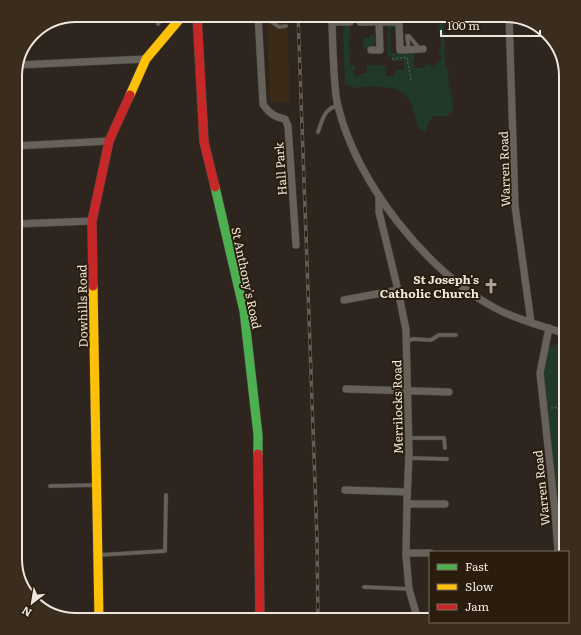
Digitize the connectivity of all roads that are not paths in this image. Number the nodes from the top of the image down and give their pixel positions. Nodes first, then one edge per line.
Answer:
1 (197, 22) edge
2 (258, 22) edge
3 (272, 22) edge
4 (332, 22) edge
5 (360, 22) dead end
6 (379, 22) junction
7 (509, 22) edge
8 (176, 23) edge
9 (286, 26) dead end
10 (409, 49) junction
11 (421, 49) joint
12 (371, 50) dead end
13 (146, 59) junction
14 (23, 65) edge
15 (338, 105) junction
16 (318, 132) dead end
17 (109, 141) junction
18 (22, 146) edge
19 (379, 195) junction
20 (92, 221) junction
21 (22, 224) edge
22 (296, 245) dead end
23 (398, 290) junction
24 (344, 300) dead end
25 (531, 322) junction
26 (549, 328) junction
27 (559, 332) edge
28 (456, 335) dead end
29 (407, 341) junction
30 (346, 389) dead end
31 (408, 391) junction
32 (449, 392) dead end
33 (409, 438) junction
34 (445, 448) dead end
35 (409, 458) junction
36 (447, 459) dead end
37 (50, 486) dead end
38 (97, 486) junction
39 (345, 490) dead end
40 (407, 492) junction
41 (166, 495) dead end
42 (407, 504) junction
43 (445, 504) dead end
44 (555, 511) junction
45 (559, 511) edge
46 (558, 551) edge
47 (406, 553) junction
48 (429, 553) edge
49 (98, 555) junction
50 (364, 587) dead end
51 (409, 589) junction
52 (99, 613) edge
53 (260, 613) edge
54 (416, 613) edge

1 - 53 street, St Anthony's Road
2 - 22 street, Hall Park
3 - 9 lane
4 - 15 street
5 - 6 street
6 - 10 street
6 - 12 street
7 - 25 street, Warren Road
8 - 13 street, Dowhills Road
10 - 11 street
10 - 11 lane
13 - 14 street
13 - 17 street, Dowhills Road
15 - 16 lane
15 - 19 street
17 - 18 street
17 - 20 street, Dowhills Road
19 - 23 street, Merrilocks Road
19 - 25 street
20 - 21 street
20 - 38 street, Dowhills Road
23 - 24 street
23 - 29 street, Merrilocks Road
25 - 26 street
26 - 27 street
26 - 44 street, Warren Road
28 - 29 lane
29 - 31 street, Merrilocks Road
30 - 31 street
31 - 32 street
31 - 33 street, Merrilocks Road
33 - 34 lane
33 - 35 street, Merrilocks Road
35 - 36 lane
35 - 40 street, Merrilocks Road
37 - 38 lane
38 - 49 street, Dowhills Road
39 - 40 street
40 - 42 street, Merrilocks Road
41 - 49 lane
42 - 43 street
42 - 47 street, Merrilocks Road
44 - 45 lane
44 - 46 street, Warren Road
47 - 48 street
47 - 51 street, Merrilocks Road
49 - 52 street, Dowhills Road
50 - 51 lane
51 - 54 street, Merrilocks Road

